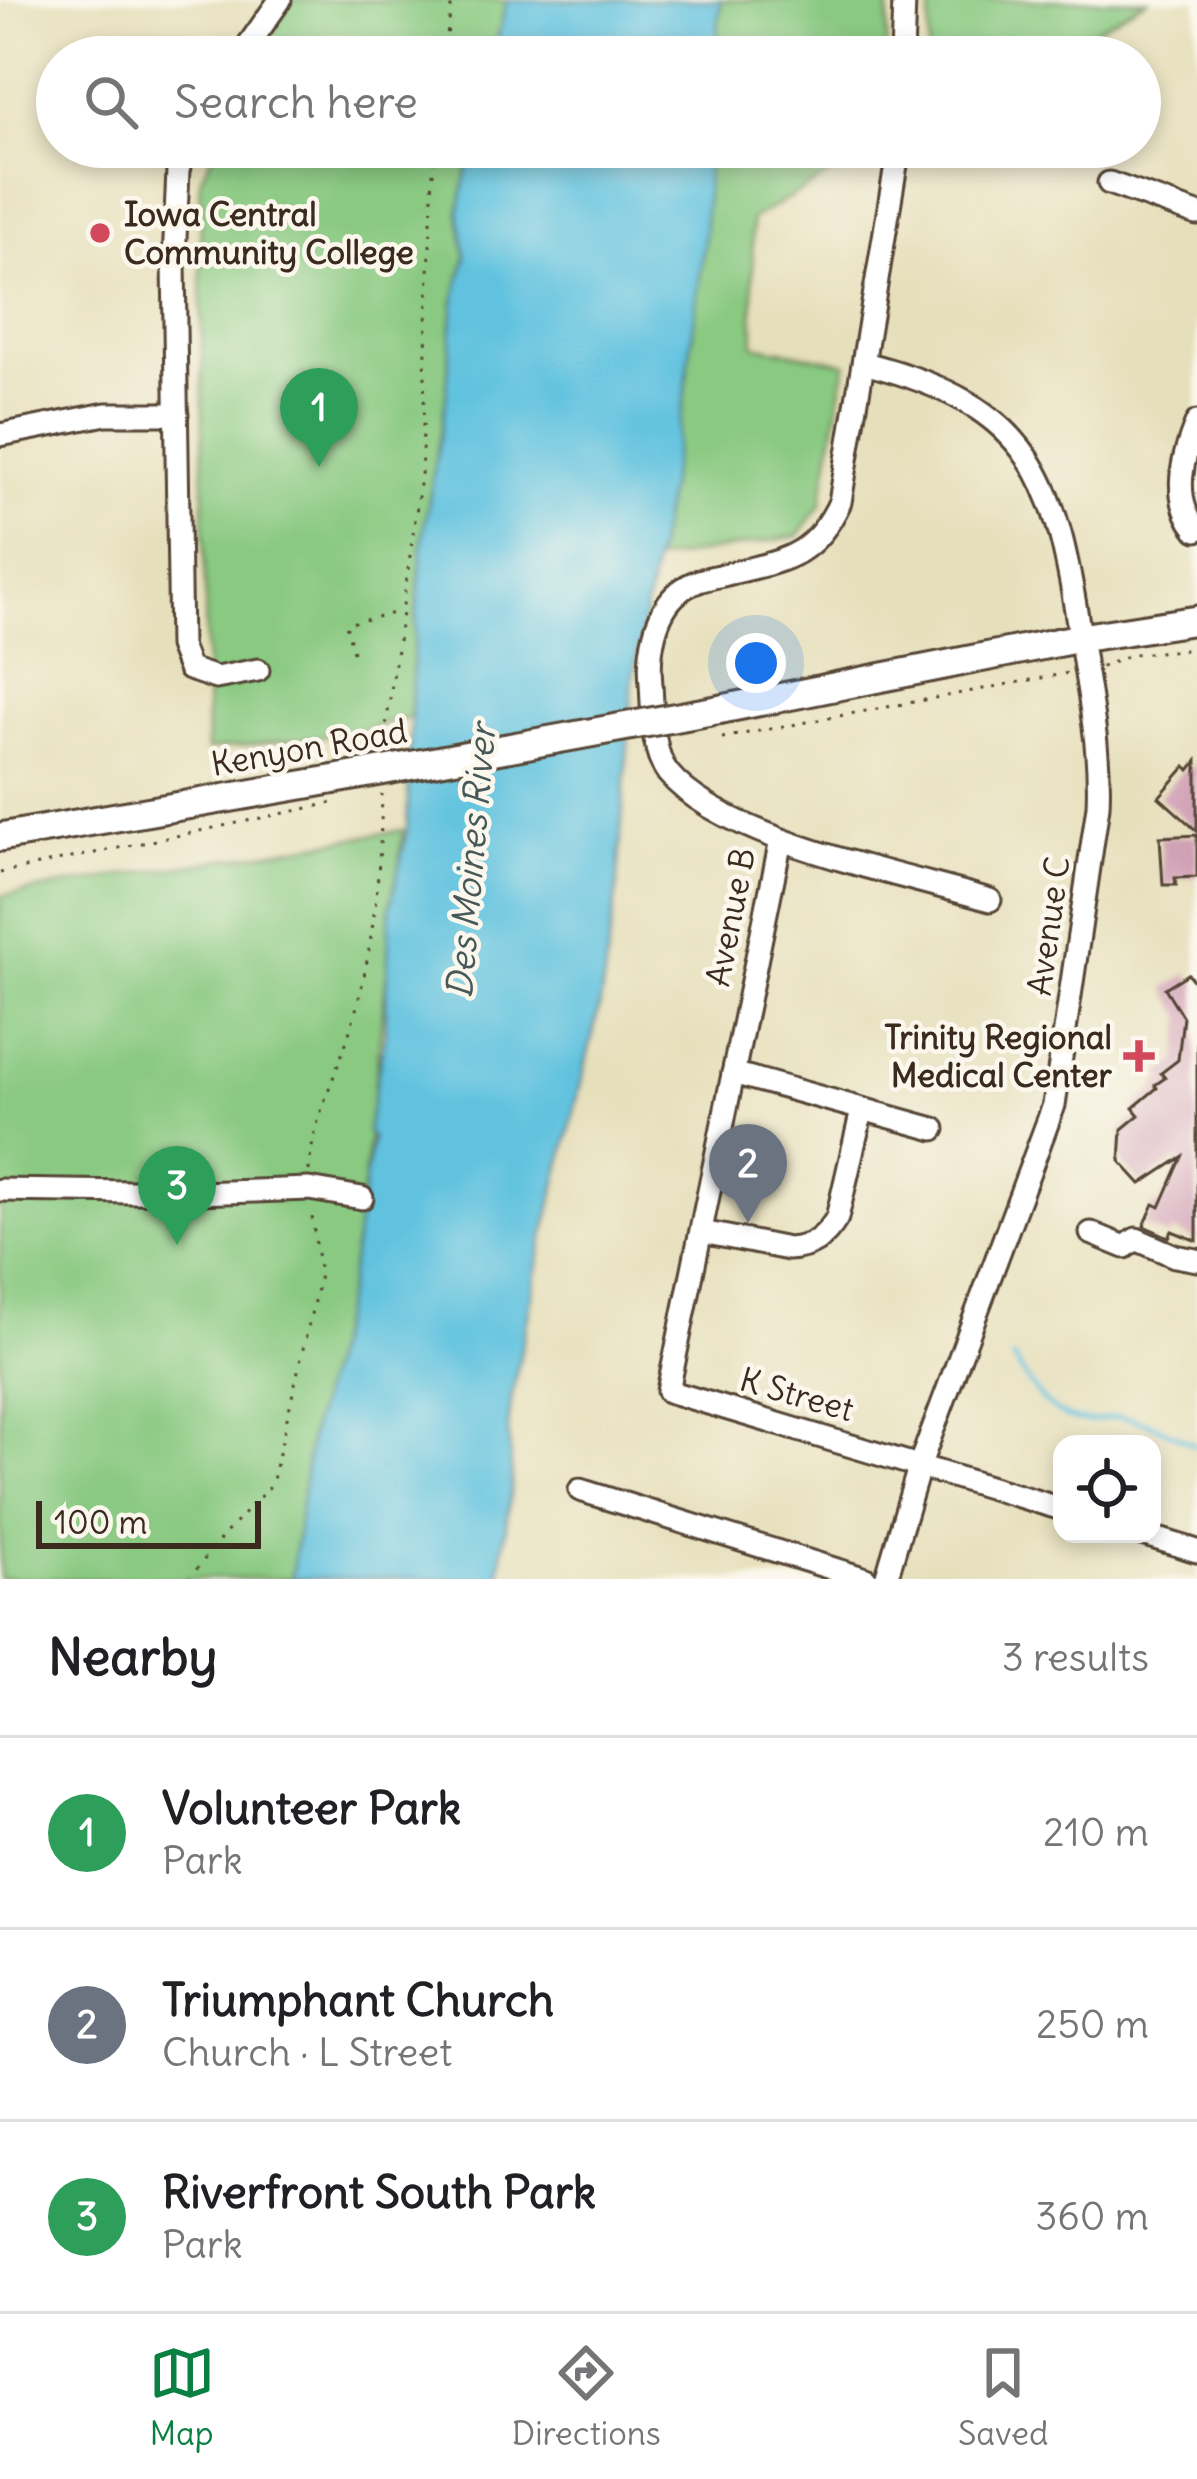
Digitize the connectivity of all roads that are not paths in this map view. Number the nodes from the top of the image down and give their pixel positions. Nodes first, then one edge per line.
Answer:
1 (280, 0) edge
2 (904, 0) edge
3 (255, 36) edge
4 (903, 36) edge
5 (179, 168) edge
6 (896, 168) edge
7 (1109, 183) dead end
8 (1197, 214) edge
9 (864, 363) junction
10 (177, 414) junction
11 (1197, 422) edge
12 (0, 435) edge
13 (1191, 522) edge
14 (1197, 620) edge
15 (1080, 638) junction
16 (258, 670) dead end
17 (0, 837) edge
18 (781, 839) junction
19 (990, 899) dead end
20 (733, 1073) junction
21 (862, 1110) junction
22 (934, 1129) dead end
23 (0, 1190) edge
24 (362, 1198) dead end
25 (702, 1232) junction
26 (1090, 1233) dead end
27 (1197, 1260) edge
28 (920, 1464) junction
29 (580, 1490) dead end
30 (1053, 1506) edge
31 (1161, 1540) edge
32 (1197, 1551) edge
33 (866, 1579) edge
34 (886, 1579) edge

1 - 3 street
2 - 4 street
5 - 10 street
6 - 9 street, Avenue B
7 - 8 street
9 - 15 street, Avenue C
9 - 18 street, Avenue B
10 - 12 street
10 - 16 street
11 - 13 street
14 - 15 main road, Kenyon Road
15 - 17 main road, Kenyon Road, bridge
15 - 28 street, Avenue C
18 - 19 street
18 - 20 street, Avenue B
20 - 21 street
20 - 25 street, Avenue B
21 - 22 street
21 - 25 street
23 - 24 street
25 - 28 street, K Street
26 - 27 street
28 - 30 street, K Street
28 - 34 street, Avenue C
29 - 33 street
31 - 32 street

